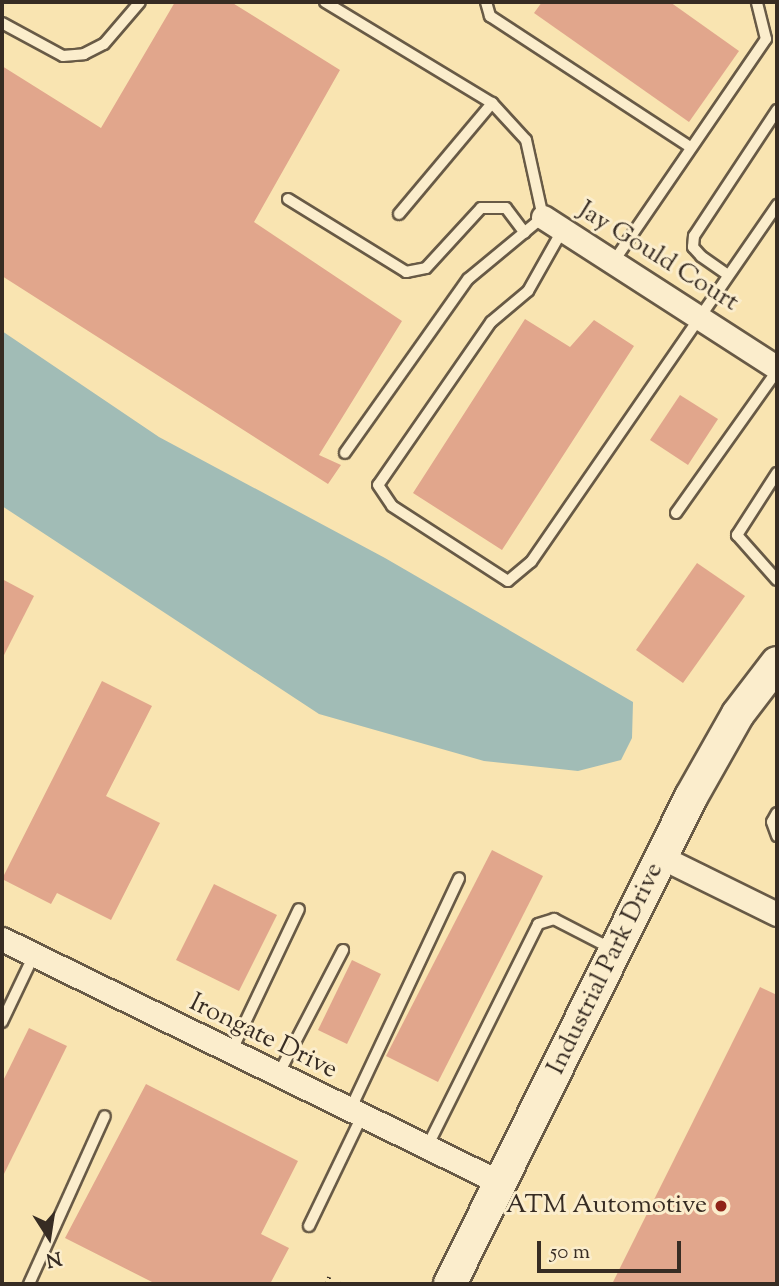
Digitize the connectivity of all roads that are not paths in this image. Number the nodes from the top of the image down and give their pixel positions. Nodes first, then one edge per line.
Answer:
1 (140, 2) edge
2 (324, 2) edge
3 (486, 2) edge
4 (757, 2) edge
5 (2, 23) edge
6 (492, 103) junction
7 (777, 110) edge
8 (690, 147) junction
9 (288, 199) dead end
10 (777, 205) edge
11 (398, 214) dead end
12 (553, 223) junction
13 (525, 233) junction
14 (614, 261) junction
15 (728, 275) junction
16 (700, 315) junction
17 (777, 370) edge
18 (345, 453) dead end
19 (777, 473) edge
20 (676, 513) dead end
21 (775, 573) edge
22 (777, 663) edge
23 (777, 813) edge
24 (777, 836) edge
25 (661, 857) junction
26 (459, 878) dead end
27 (299, 909) dead end
28 (777, 914) edge
29 (2, 939) edge
30 (343, 950) dead end
31 (615, 951) junction
32 (34, 955) junction
33 (2, 1022) edge
34 (231, 1053) junction
35 (278, 1076) junction
36 (356, 1113) junction
37 (105, 1116) dead end
38 (427, 1147) junction
39 (501, 1183) junction
40 (309, 1226) dead end
41 (29, 1284) edge
42 (450, 1284) edge

1 - 5 lane
2 - 6 lane
3 - 8 lane
4 - 8 lane
6 - 11 lane
6 - 12 lane
7 - 15 lane
8 - 14 lane
9 - 13 lane
10 - 15 lane
12 - 13 lane
12 - 14 street, Jay Gould Court
12 - 16 lane
13 - 18 lane
14 - 16 street, Jay Gould Court
15 - 16 lane
16 - 17 street, Jay Gould Court
17 - 20 lane
19 - 21 lane
22 - 25 street, Industrial Park Drive
23 - 24 lane
25 - 28 street
25 - 31 street, Industrial Park Drive
26 - 36 lane
27 - 34 lane
29 - 32 street, Irongate Drive
30 - 35 lane
31 - 38 lane
31 - 39 street, Industrial Park Drive
32 - 33 lane
32 - 34 street, Irongate Drive
34 - 35 street, Irongate Drive
35 - 36 street, Irongate Drive
36 - 38 street, Irongate Drive
36 - 40 lane
37 - 41 lane
38 - 39 street, Irongate Drive
39 - 42 street, Industrial Park Drive

